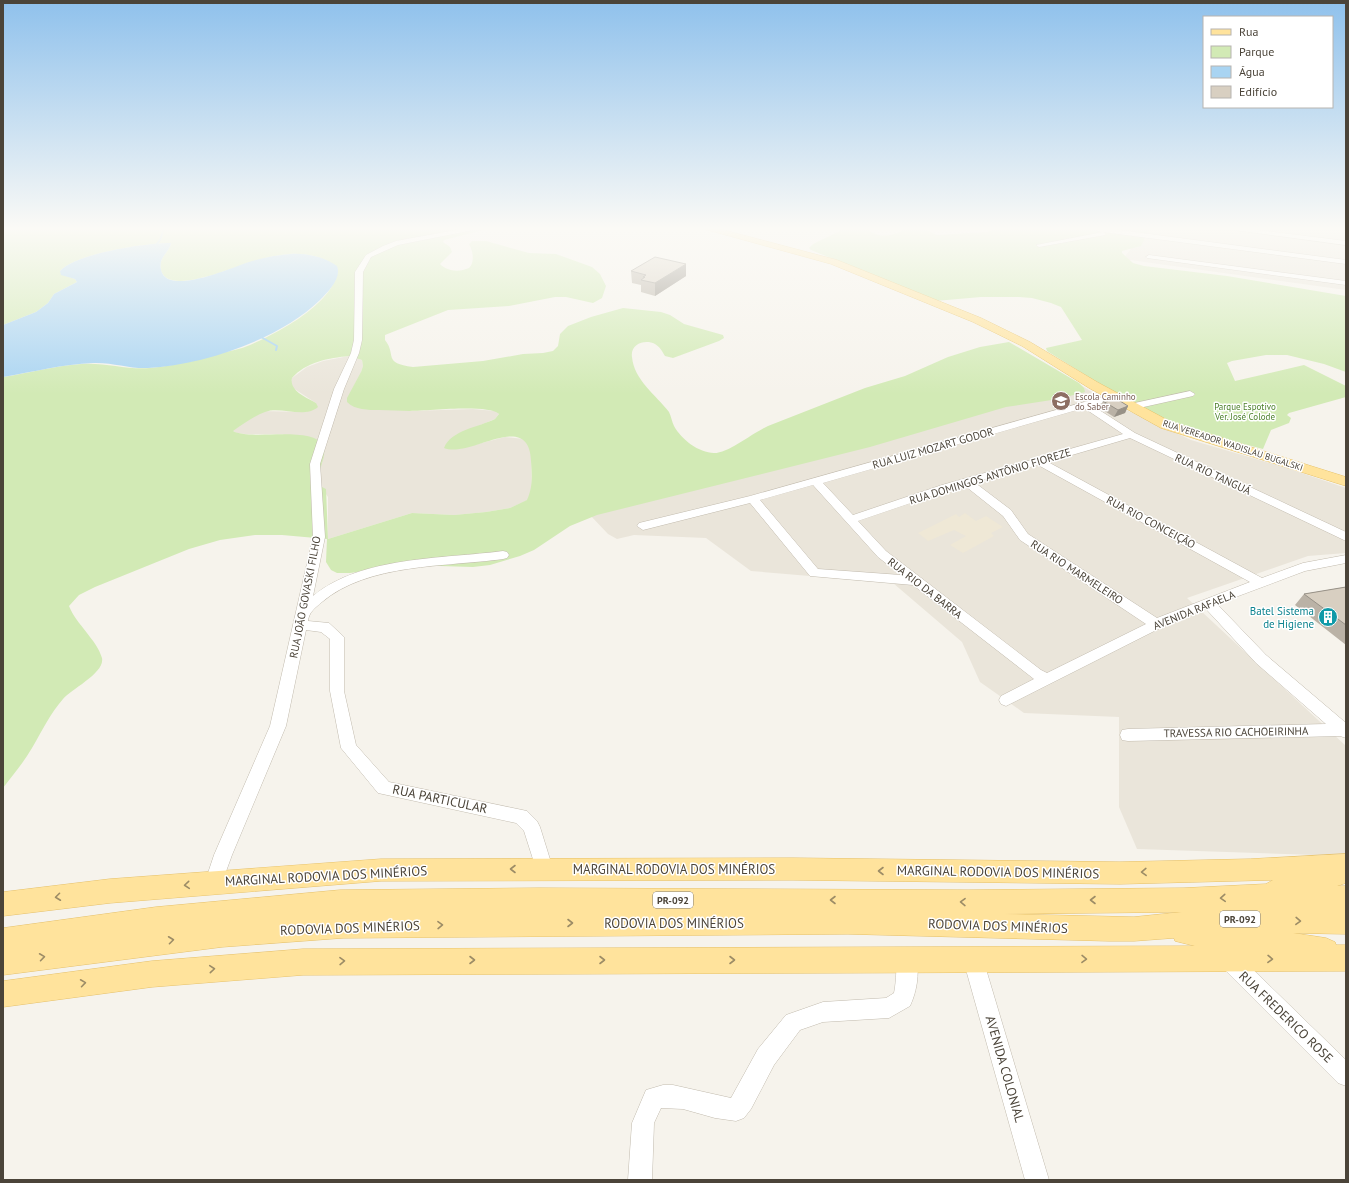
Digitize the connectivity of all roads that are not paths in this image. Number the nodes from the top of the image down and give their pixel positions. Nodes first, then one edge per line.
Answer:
1 (359, 283) edge
2 (884, 283) edge
3 (1190, 394) dead end
4 (1113, 397) junction
5 (1085, 405) junction
6 (1130, 407) junction
7 (1131, 435) junction
8 (1038, 461) junction
9 (815, 481) junction
10 (967, 482) junction
11 (1346, 482) edge
12 (753, 499) junction
13 (850, 520) junction
14 (643, 526) dead end
15 (1346, 537) edge
16 (503, 555) dead end
17 (1346, 559) edge
18 (916, 581) junction
19 (1262, 583) junction
20 (1208, 603) junction
21 (302, 618) junction
22 (1156, 624) junction
23 (1048, 679) junction
24 (1006, 700) dead end
25 (1344, 731) edge
26 (1128, 735) dead end
27 (1346, 865) edge
28 (544, 869) junction
29 (1346, 872) edge
30 (214, 882) junction
31 (1256, 896) junction
32 (1346, 898) edge
33 (3, 904) edge
34 (1346, 922) edge
35 (1134, 929) junction
36 (3, 941) edge
37 (1346, 954) edge
38 (1227, 958) junction
39 (1346, 958) edge
40 (973, 959) junction
41 (907, 960) junction
42 (3, 962) edge
43 (3, 994) edge
44 (1346, 1075) edge
45 (640, 1180) edge
46 (1037, 1180) edge

1 - 21 street, RUA JOÃO GOVASKI FILHO
2 - 4 main road, RUA VEREADOR WADISLAU BUGALSKI
3 - 6 street
4 - 5 street, RUA LUIZ MOZART GODOR
4 - 6 main road, RUA VEREADOR WADISLAU BUGALSKI
5 - 7 street, RUA RIO TANGUÁ
5 - 9 street, RUA LUIZ MOZART GODOR
6 - 11 main road, RUA VEREADOR WADISLAU BUGALSKI
7 - 8 street, RUA DOMINGOS ANTÔNIO FIOREZE
7 - 15 street, RUA RIO TANGUÁ
8 - 10 street, RUA DOMINGOS ANTÔNIO FIOREZE
8 - 19 street, RUA RIO CONCEIÇÃO
9 - 12 street, RUA LUIZ MOZART GODOR
9 - 13 street, RUA RIO DA BARRA
10 - 13 street, RUA DOMINGOS ANTÔNIO FIOREZE
10 - 22 street, RUA RIO MARMELEIRO
12 - 14 street, RUA LUIZ MOZART GODOR
12 - 18 street
13 - 18 street, RUA RIO DA BARRA
16 - 21 street
17 - 19 street, AVENIDA RAFAELA
18 - 23 street, RUA RIO DA BARRA
19 - 20 street, AVENIDA RAFAELA
20 - 22 street, AVENIDA RAFAELA
20 - 25 street
21 - 28 street, RUA PARTICULAR
21 - 30 street, RUA JOÃO GOVASKI FILHO
22 - 23 street, AVENIDA RAFAELA
23 - 24 street, AVENIDA RAFAELA
25 - 26 street, TRAVESSA RIO CACHOEIRINHA
27 -> 28 main road, MARGINAL RODOVIA DOS MINÉRIOS
28 -> 30 main road, MARGINAL RODOVIA DOS MINÉRIOS
29 - 31 main road
30 -> 33 main road, MARGINAL RODOVIA DOS MINÉRIOS
31 - 32 main road, RODOVIA DOS MINÉRIOS / PR-092
31 -> 36 main road, RODOVIA DOS MINÉRIOS / PR-092
35 -> 34 main road, RODOVIA DOS MINÉRIOS / PR-092
35 - 37 main road
42 -> 35 main road, RODOVIA DOS MINÉRIOS / PR-092
38 -> 39 main road
40 -> 38 main road
38 - 44 street, RUA FREDERICO ROSE
40 - 41 main road
40 - 46 street, AVENIDA COLONIAL
43 -> 41 main road
41 - 45 street

